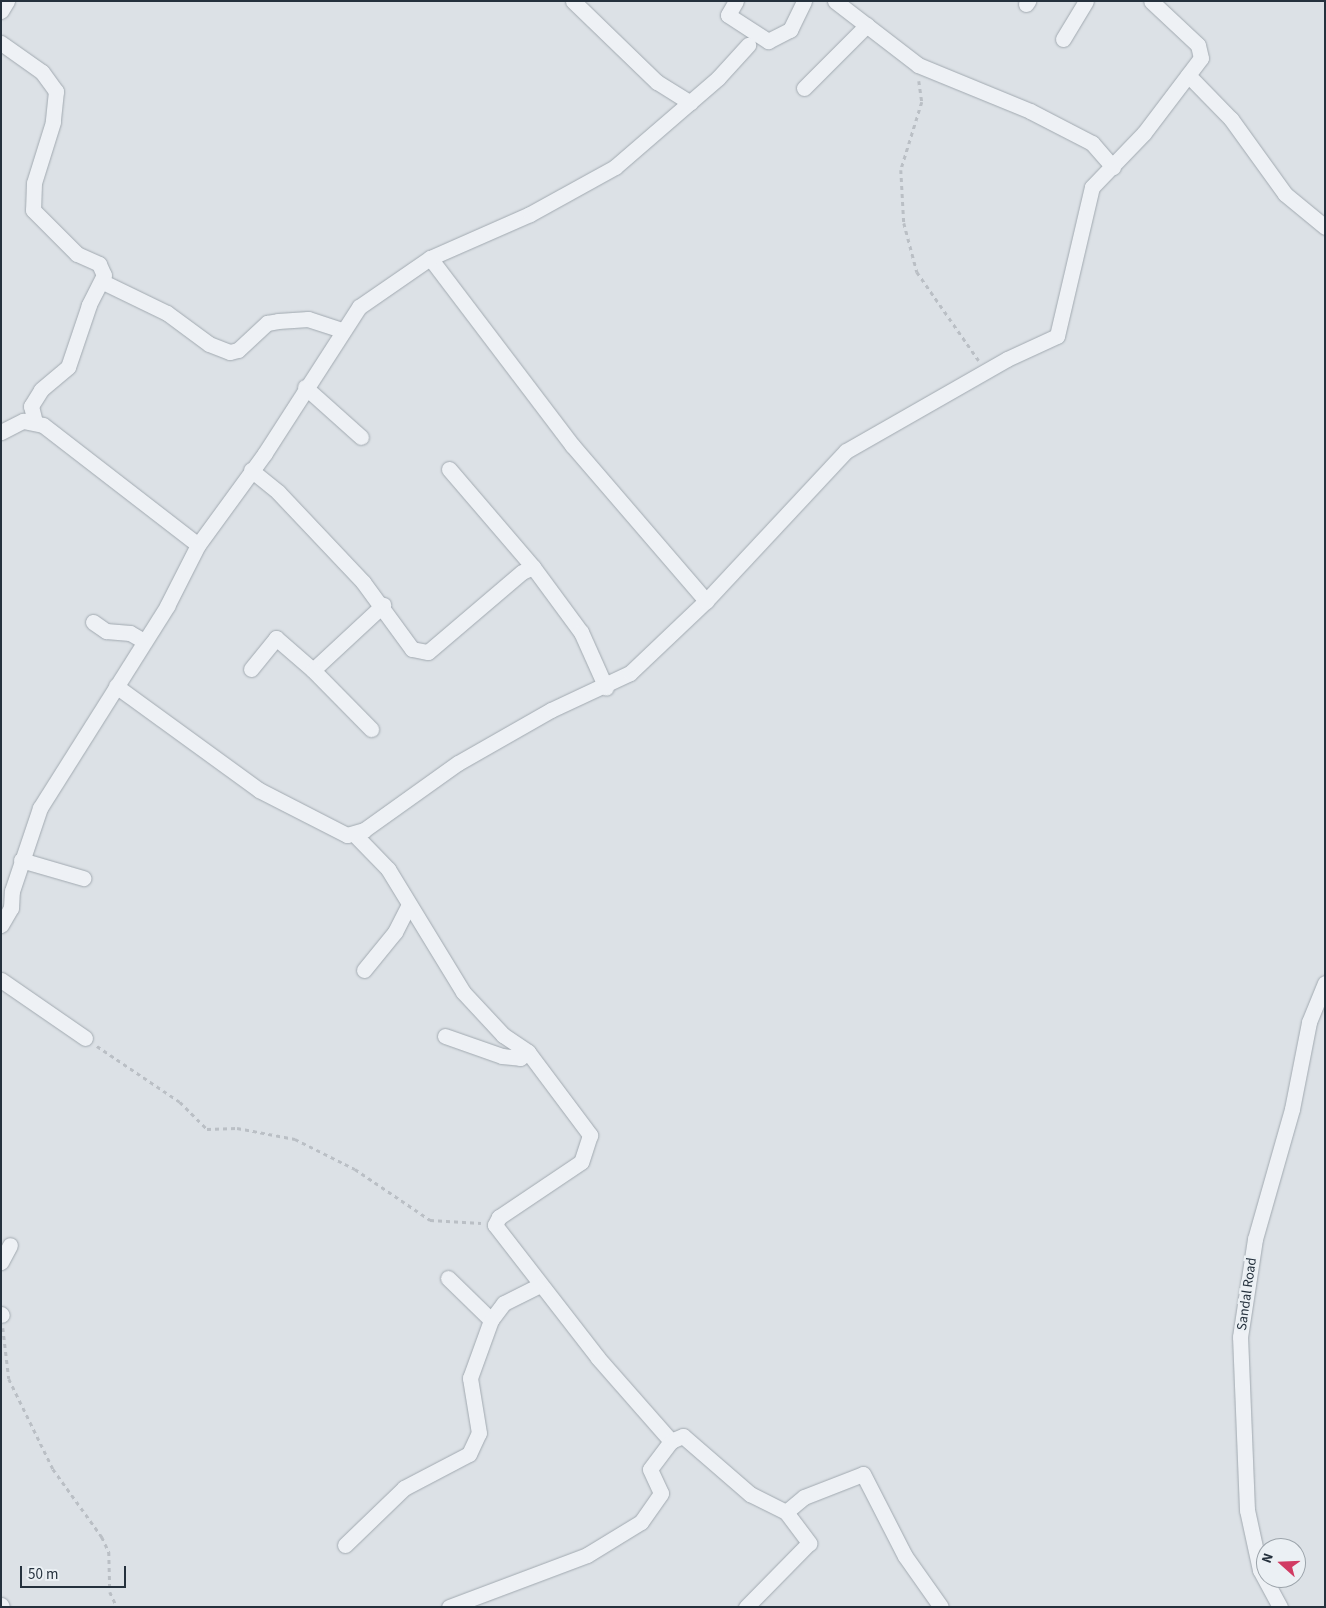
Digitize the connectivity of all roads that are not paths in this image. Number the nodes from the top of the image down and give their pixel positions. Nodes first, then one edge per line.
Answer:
1 (7, 1) edge
2 (573, 1) edge
3 (736, 1) edge
4 (804, 1) edge
5 (835, 1) edge
6 (1086, 1) edge
7 (1151, 1) edge
8 (1, 11) edge
9 (867, 25) junction
10 (1064, 39) dead end
11 (1, 43) edge
12 (748, 45) dead end
13 (1188, 75) junction
14 (804, 88) dead end
15 (690, 103) junction
16 (1113, 167) junction
17 (1325, 227) edge
18 (430, 258) junction
19 (103, 282) junction
20 (341, 330) junction
21 (304, 387) junction
22 (35, 422) junction
23 (1, 432) edge
24 (360, 437) dead end
25 (449, 469) dead end
26 (251, 470) junction
27 (198, 545) junction
28 (533, 567) junction
29 (706, 601) junction
30 (383, 605) junction
31 (92, 622) dead end
32 (144, 641) junction
33 (251, 669) dead end
34 (313, 670) junction
35 (116, 686) junction
36 (606, 688) junction
37 (372, 729) dead end
38 (354, 834) junction
39 (21, 860) junction
40 (83, 878) dead end
41 (409, 905) junction
42 (2, 921) edge
43 (364, 970) dead end
44 (1, 980) edge
45 (1325, 983) edge
46 (445, 1036) dead end
47 (85, 1038) road end
48 (528, 1052) junction
49 (10, 1245) dead end
50 (1, 1262) edge
51 (448, 1278) dead end
52 (540, 1285) junction
53 (491, 1320) junction
54 (672, 1441) junction
55 (786, 1512) junction
56 (344, 1545) dead end
57 (747, 1606) edge
58 (449, 1607) edge
59 (941, 1607) edge
60 (1280, 1607) edge

1 - 8 street
2 - 15 street
3 - 4 street
5 - 9 street
6 - 10 street
7 - 13 street
9 - 14 street
9 - 16 street
11 - 19 street
12 - 15 street
13 - 16 street
13 - 17 street
15 - 18 street
16 - 29 street
18 - 20 street
18 - 29 street
19 - 20 street
19 - 22 street
20 - 21 street
21 - 24 street
21 - 26 street
22 - 23 street
22 - 27 street
25 - 28 street
26 - 27 street
26 - 30 street
27 - 32 street
28 - 30 street
28 - 36 street
29 - 36 street
30 - 34 street
31 - 32 street
32 - 35 street
33 - 34 street
34 - 37 street
35 - 38 street
35 - 39 street
36 - 38 street
38 - 41 street
39 - 40 street
39 - 42 street
41 - 43 street
41 - 48 street
44 - 47 street
45 - 60 street, Sandal Road
46 - 48 street
48 - 52 street
49 - 50 street
51 - 53 street
52 - 53 street
52 - 54 street
53 - 56 street
54 - 55 street
54 - 58 street
55 - 57 street
55 - 59 street

